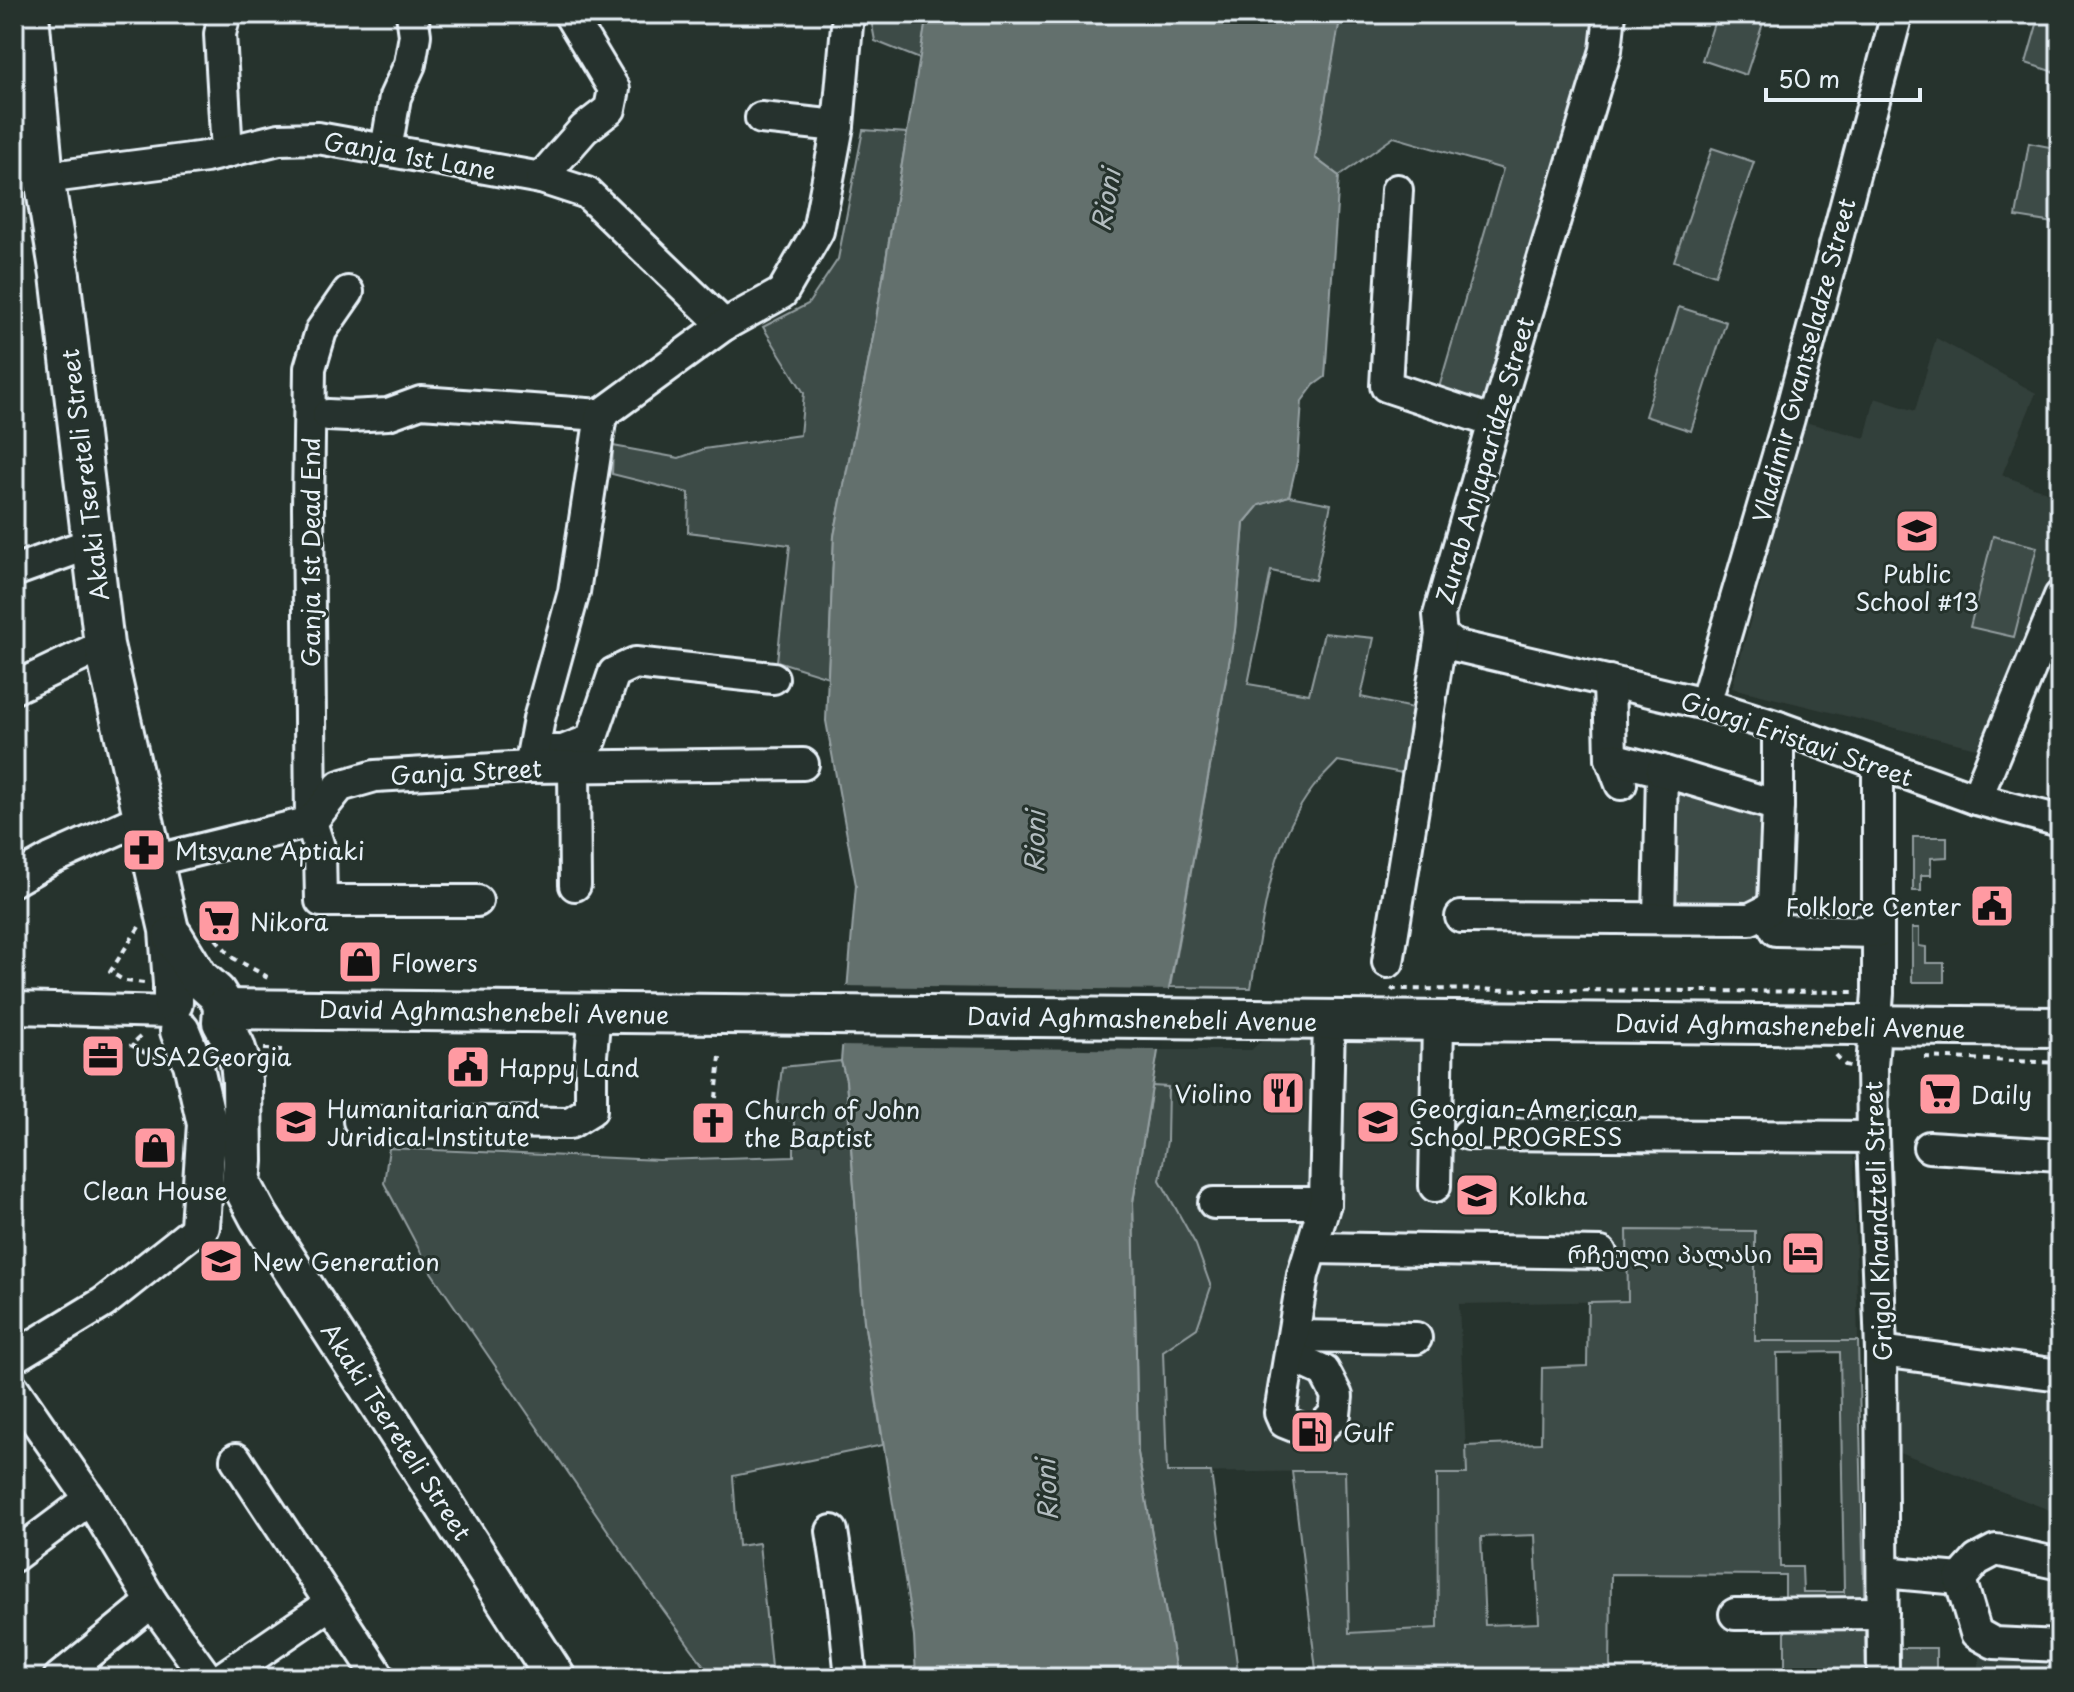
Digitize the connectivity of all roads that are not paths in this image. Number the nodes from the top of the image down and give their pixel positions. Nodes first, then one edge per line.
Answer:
1 (29, 14) edge
2 (225, 14) edge
3 (412, 14) edge
4 (569, 14) edge
5 (848, 14) edge
6 (1610, 14) edge
7 (1897, 14) edge
8 (761, 118) dead end
9 (838, 126) junction
10 (386, 150) junction
11 (227, 152) junction
12 (541, 178) junction
13 (29, 182) edge
14 (1397, 190) dead end
15 (348, 292) dead end
16 (724, 325) junction
17 (328, 415) dead end
18 (601, 415) junction
19 (1494, 422) junction
20 (92, 543) junction
21 (14, 571) edge
22 (2060, 596) edge
23 (1441, 635) junction
24 (104, 645) junction
25 (773, 678) dead end
26 (1609, 681) junction
27 (14, 688) edge
28 (1705, 704) junction
29 (1778, 727) junction
30 (531, 759) junction
31 (803, 764) dead end
32 (1878, 764) junction
33 (574, 766) junction
34 (1662, 771) junction
35 (1976, 799) junction
36 (1778, 806) junction
37 (143, 818) junction
38 (2060, 821) edge
39 (311, 822) junction
40 (153, 861) junction
41 (14, 880) edge
42 (575, 885) dead end
43 (477, 901) dead end
44 (1766, 911) junction
45 (1461, 917) dead end
46 (1659, 918) junction
47 (171, 924) junction
48 (1878, 932) junction
49 (1388, 962) dead end
50 (218, 1006) junction
51 (14, 1008) edge
52 (595, 1012) junction
53 (1329, 1019) junction
54 (1438, 1021) junction
55 (1875, 1026) junction
56 (171, 1027) junction
57 (2060, 1027) edge
58 (359, 1121) dead end
59 (1468, 1134) dead end
60 (1873, 1137) junction
61 (1929, 1147) dead end
62 (2060, 1155) edge
63 (241, 1183) junction
64 (1435, 1186) dead end
65 (1214, 1203) dead end
66 (1325, 1203) junction
67 (200, 1226) junction
68 (1312, 1248) junction
69 (1601, 1253) dead end
70 (1416, 1338) dead end
71 (1292, 1346) junction
72 (1881, 1351) junction
73 (14, 1357) edge
74 (2060, 1375) edge
75 (14, 1389) edge
76 (236, 1459) dead end
77 (90, 1499) junction
78 (832, 1531) dead end
79 (14, 1556) edge
80 (2060, 1564) edge
81 (1883, 1572) junction
82 (1960, 1579) junction
83 (152, 1602) junction
84 (330, 1604) junction
85 (1883, 1613) junction
86 (1735, 1614) dead end
87 (2060, 1646) edge
88 (554, 1677) edge
89 (59, 1678) edge
90 (207, 1678) edge
91 (222, 1678) edge
92 (380, 1678) edge
93 (851, 1678) edge
94 (1883, 1678) edge

1 - 13 main road, Akaki Tsereteli Street
2 - 11 street
3 - 10 street
4 - 12 street
5 - 9 street
6 - 19 street, Zurab Anjaparidze Street
7 - 28 street, Vladimir Gvantseladze Street
8 - 9 street
9 - 16 street
10 - 11 street, Ganja 1st Lane
10 - 12 street, Ganja 1st Lane
11 - 13 street, Ganja 1st Lane
12 - 16 street, Ganja 1st Lane
13 - 20 main road, Akaki Tsereteli Street
14 - 19 street
15 - 39 street, Ganja 1st Dead End
16 - 18 street
17 - 18 street
18 - 30 street
19 - 23 street, Zurab Anjaparidze Street
20 - 21 street
20 - 24 main road, Akaki Tsereteli Street
22 - 35 street
23 - 26 street, Giorgi Eristavi Street
23 - 49 street, Zurab Anjaparidze Street
24 - 27 street
24 - 37 main road, Akaki Tsereteli Street
25 - 30 street
26 - 28 street, Giorgi Eristavi Street
26 - 34 street
28 - 29 street, Giorgi Eristavi Street
29 - 32 street, Giorgi Eristavi Street
29 - 36 street
30 - 33 street, Ganja Street
30 - 39 street, Ganja Street
31 - 33 street, Ganja Street
32 - 35 street, Giorgi Eristavi Street
32 - 48 street, Grigol Khandzteli Street
33 - 42 street
34 - 36 street
34 - 46 street
35 - 38 street, Giorgi Eristavi Street
36 - 44 street
37 - 40 main road, Akaki Tsereteli Street
37 - 41 street
39 - 40 street
39 - 43 street, Ganja 1st Dead End
40 - 47 main road, Akaki Tsereteli Street
44 - 46 street
44 - 48 street
45 - 46 street
47 - 50 main road, Akaki Tsereteli Street
47 - 56 main road, Akaki Tsereteli Street
48 - 55 street, Grigol Khandzteli Street
50 - 52 main road, David Aghmashenebeli Avenue
50 - 56 main road
50 - 63 main road, Akaki Tsereteli Street
51 - 56 street
52 - 53 main road, David Aghmashenebeli Avenue
52 - 58 street
53 - 54 main road, David Aghmashenebeli Avenue
53 - 66 street
54 - 55 main road, David Aghmashenebeli Avenue
54 - 64 street
55 - 57 main road, David Aghmashenebeli Avenue
55 - 60 street, Grigol Khandzteli Street
56 - 67 main road, Akaki Tsereteli Street
59 - 60 street
60 - 72 street, Grigol Khandzteli Street
61 - 62 street
63 - 67 main road
63 - 88 main road, Akaki Tsereteli Street
65 - 66 street
66 - 68 street
67 - 73 street
68 - 69 street
68 - 71 street
70 - 71 street
71 - 71 street
72 - 74 street
72 - 81 street, Grigol Khandzteli Street
75 - 77 street
76 - 84 street
77 - 79 street
77 - 83 street
78 - 93 street
80 - 82 street
81 - 82 street
81 - 85 street, Grigol Khandzteli Street
82 - 87 street
83 - 89 street
83 - 90 street
84 - 91 street
84 - 92 street
85 - 86 street
85 - 94 street, Grigol Khandzteli Street

